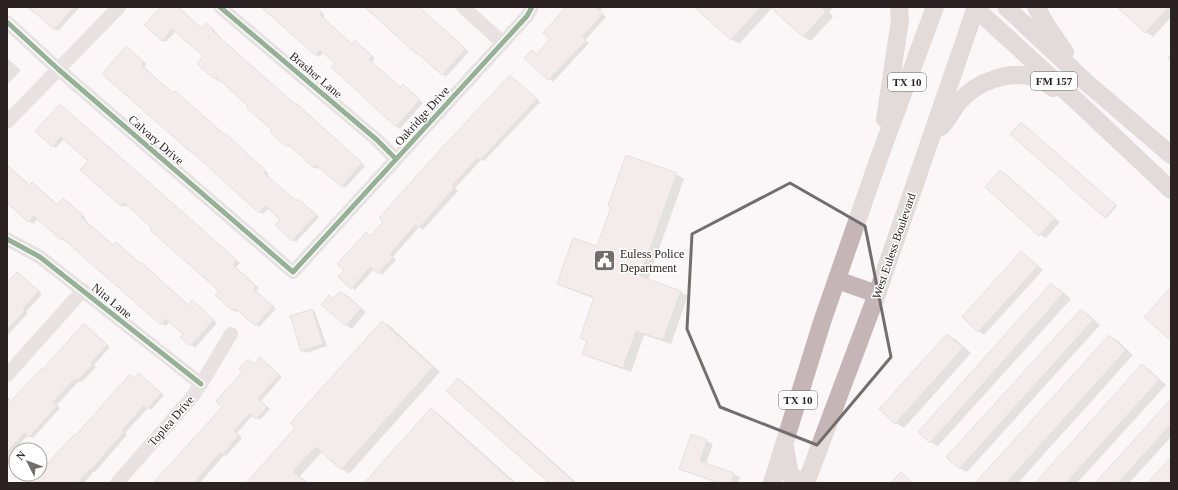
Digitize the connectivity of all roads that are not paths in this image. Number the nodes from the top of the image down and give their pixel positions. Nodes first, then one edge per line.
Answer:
1 (119, 7) edge
2 (220, 7) edge
3 (463, 7) edge
4 (532, 7) edge
5 (899, 7) edge
6 (935, 7) edge
7 (1006, 7) edge
8 (1036, 7) edge
9 (975, 8) edge
10 (7, 22) edge
11 (503, 43) junction
12 (58, 69) junction
13 (1086, 82) junction
14 (1081, 105) junction
15 (7, 122) edge
16 (932, 137) junction
17 (1171, 155) edge
18 (879, 158) junction
19 (396, 159) junction
20 (1171, 190) edge
21 (7, 240) edge
22 (293, 272) joint
23 (837, 280) junction
24 (83, 290) junction
25 (877, 294) junction
26 (231, 334) dead end
27 (7, 375) edge
28 (201, 384) junction
29 (784, 445) junction
30 (117, 483) edge
31 (772, 483) edge
32 (805, 483) edge

1 - 12 street
2 - 19 street, Brasher Lane
3 - 11 street
4 - 11 street, Oakridge Drive
5 - 18 main road
6 - 18 main road, TX 10
7 - 13 main road, FM 157
8 - 13 main road
9 - 14 main road, FM 157
9 - 16 main road, West Euless Boulevard / TX 10
10 - 12 street, Calvary Drive
11 - 19 street, Oakridge Drive
12 - 15 street
12 - 22 street, Calvary Drive
13 - 17 main road, FM 157
14 - 16 main road
14 - 20 main road, FM 157
16 - 25 main road, West Euless Boulevard / TX 10
18 - 23 main road, TX 10
19 - 22 street, Oakridge Drive
21 - 24 street, Nita Lane
23 - 25 main road
23 - 29 main road, TX 10
24 - 27 street
24 - 28 street, Nita Lane
25 - 32 main road, West Euless Boulevard / TX 10
26 - 28 street, Toplea Drive
28 - 30 street, Toplea Drive
29 - 31 main road, TX 10
29 - 32 main road

